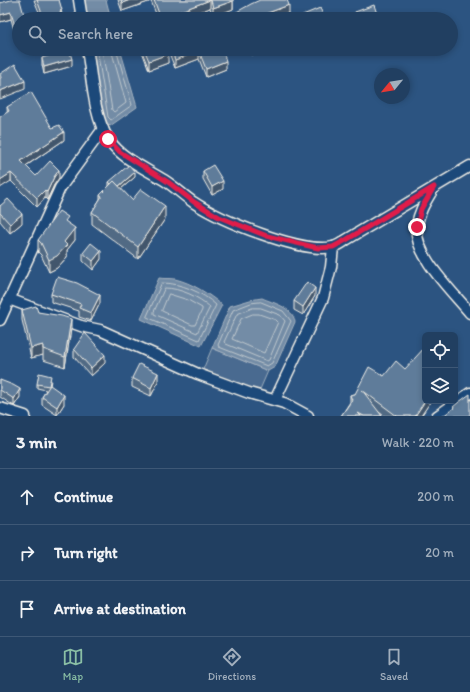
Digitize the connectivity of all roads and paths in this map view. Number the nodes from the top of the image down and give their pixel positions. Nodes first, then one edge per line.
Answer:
1 (79, 0) edge
2 (81, 12) edge
3 (88, 56) edge
4 (103, 129) junction
5 (470, 166) edge
6 (434, 187) junction
7 (333, 247) junction
8 (9, 298) junction
9 (470, 313) edge
10 (0, 320) edge
11 (470, 393) edge
12 (275, 400) junction
13 (0, 408) edge
14 (25, 416) edge
15 (308, 416) edge
16 (437, 416) edge

1 - 2 street
3 - 4 street
4 - 7 street
4 - 8 street
5 - 6 street
6 - 7 street
6 - 9 street
7 - 12 street
8 - 10 street
8 - 12 street
11 - 16 street
12 - 15 street
13 - 14 street

